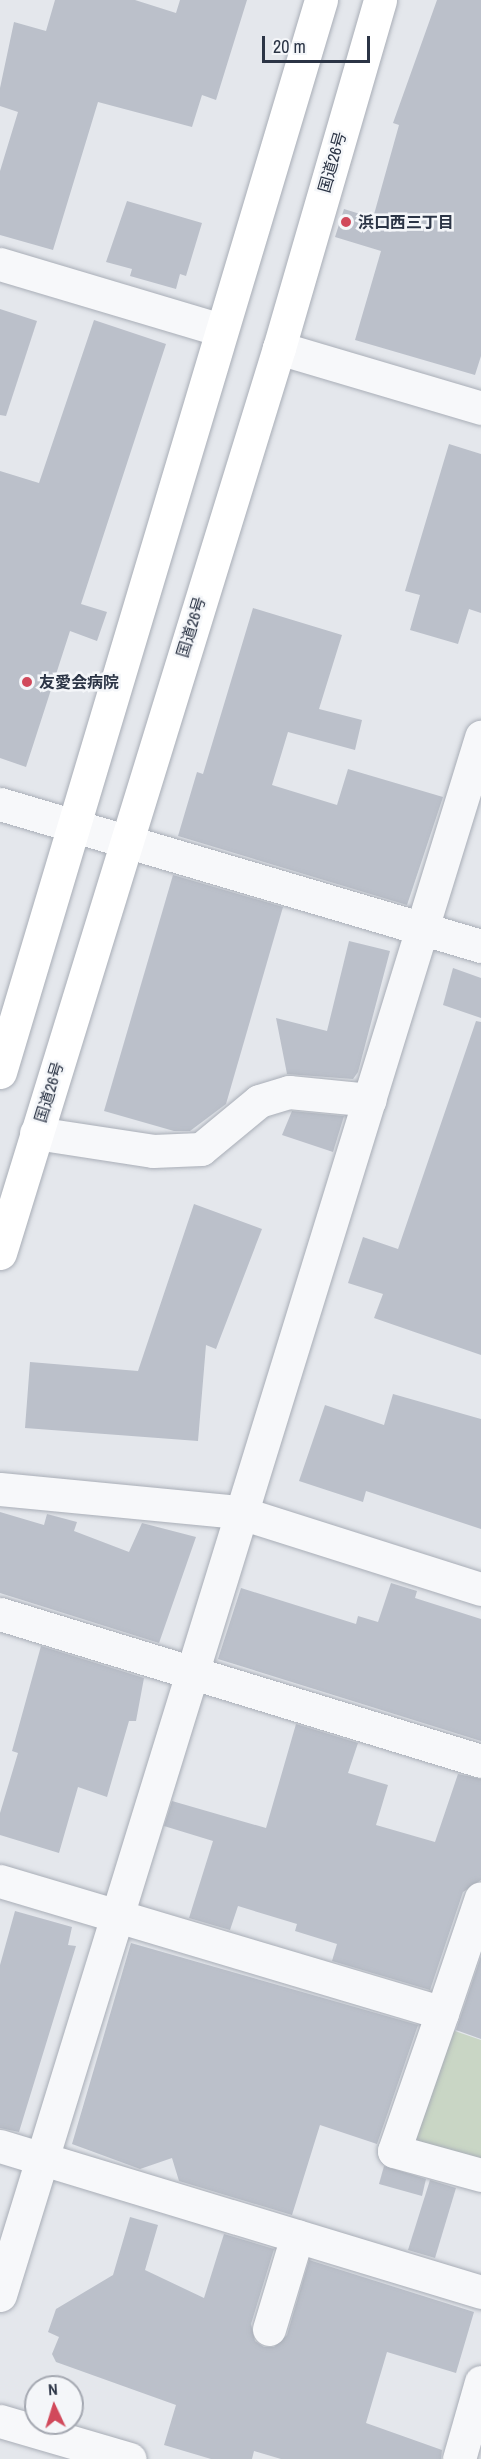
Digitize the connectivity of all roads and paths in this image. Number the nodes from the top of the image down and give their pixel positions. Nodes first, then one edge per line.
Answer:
1 (321, 0) edge
2 (380, 0) edge
3 (0, 264) edge
4 (221, 330) junction
5 (279, 348) junction
6 (481, 408) edge
7 (481, 737) edge
8 (0, 804) edge
9 (73, 826) junction
10 (124, 841) junction
11 (424, 928) junction
12 (481, 946) edge
13 (0, 1072) edge
14 (370, 1100) junction
15 (36, 1133) junction
16 (0, 1254) edge
17 (0, 1489) edge
18 (238, 1512) junction
19 (481, 1589) edge
20 (0, 1614) edge
21 (189, 1671) junction
22 (481, 1761) edge
23 (0, 1881) edge
24 (481, 1898) edge
25 (115, 1916) junction
26 (442, 2013) junction
27 (0, 2146) edge
28 (42, 2158) junction
29 (481, 2175) edge
30 (297, 2236) junction
31 (481, 2292) edge
32 (0, 2295) edge
33 (269, 2329) dead end
34 (481, 2382) edge
35 (0, 2421) edge
36 (130, 2459) edge
37 (459, 2459) edge

1 - 4 highway
2 - 5 highway, 国道26号
3 - 4 street
4 - 9 highway
5 - 6 street
5 - 10 highway, 国道26号
7 - 11 street
8 - 9 street
9 - 10 street
9 - 13 highway
10 - 11 street
10 - 15 highway, 国道26号
11 - 12 street
11 - 14 street
14 - 15 street
14 - 18 street
15 - 16 highway, 国道26号
17 - 18 street
18 - 19 street
18 - 21 street
20 - 21 street
21 - 22 street
21 - 25 street
23 - 25 street
24 - 26 street
25 - 26 street
25 - 28 street
26 - 29 street
27 - 28 street
28 - 30 street
28 - 32 street
30 - 31 street
30 - 33 street
34 - 37 street
35 - 36 street

